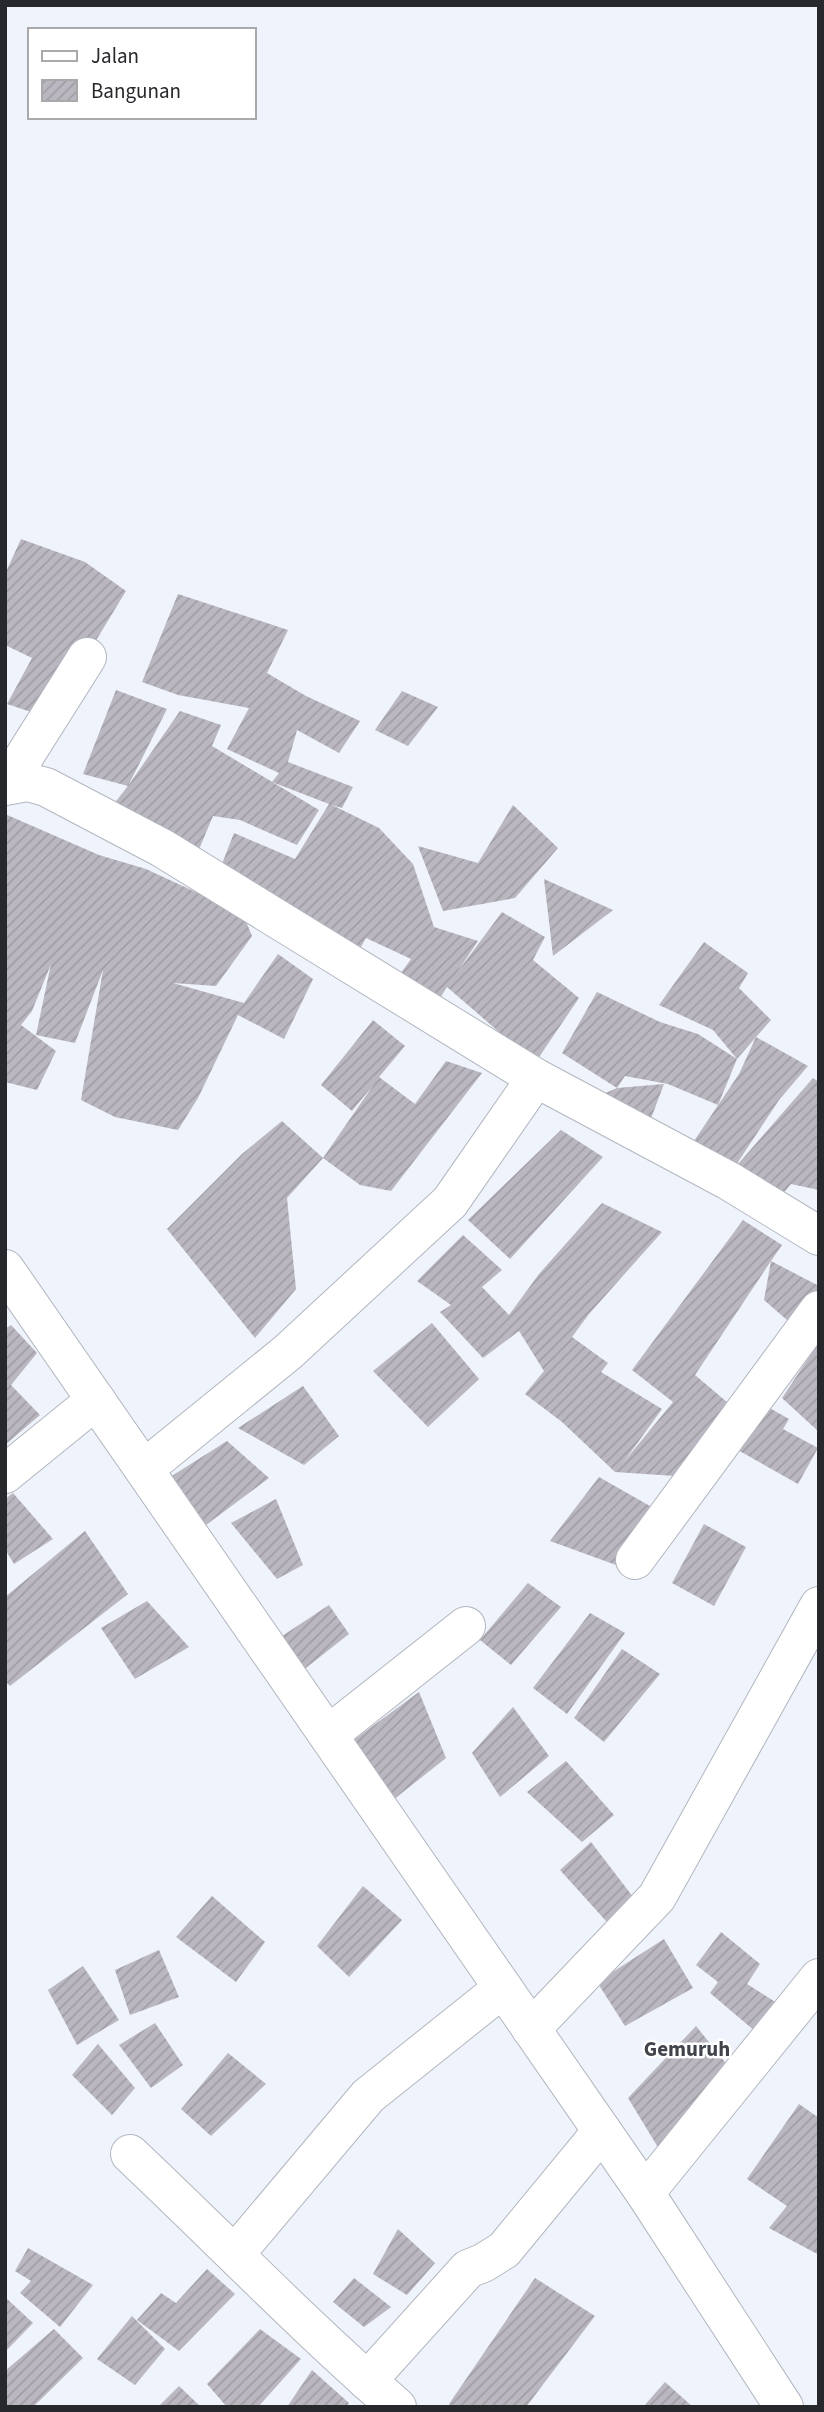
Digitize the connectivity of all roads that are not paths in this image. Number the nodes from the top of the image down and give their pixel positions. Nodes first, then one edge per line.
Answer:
1 (87, 657) dead end
2 (6, 784) edge
3 (536, 1078) junction
4 (819, 1236) edge
5 (5, 1269) edge
6 (819, 1310) edge
7 (96, 1400) junction
8 (144, 1469) junction
9 (5, 1474) edge
10 (635, 1560) dead end
11 (819, 1605) edge
12 (466, 1626) dead end
13 (328, 1735) junction
14 (819, 1978) edge
15 (503, 1988) junction
16 (531, 2029) junction
17 (602, 2131) junction
18 (130, 2154) dead end
19 (645, 2193) junction
20 (235, 2253) junction
21 (367, 2381) junction
22 (397, 2407) edge
23 (784, 2407) edge

1 - 2 street
2 - 3 street
3 - 4 street
3 - 8 street
5 - 7 street
6 - 10 street
7 - 8 street
7 - 9 street
8 - 13 street
11 - 16 street
12 - 13 street
13 - 15 street
14 - 19 street
15 - 16 street
15 - 20 street
16 - 17 street
17 - 19 street
17 - 21 street
18 - 20 street
19 - 23 street
20 - 21 street
21 - 22 street

